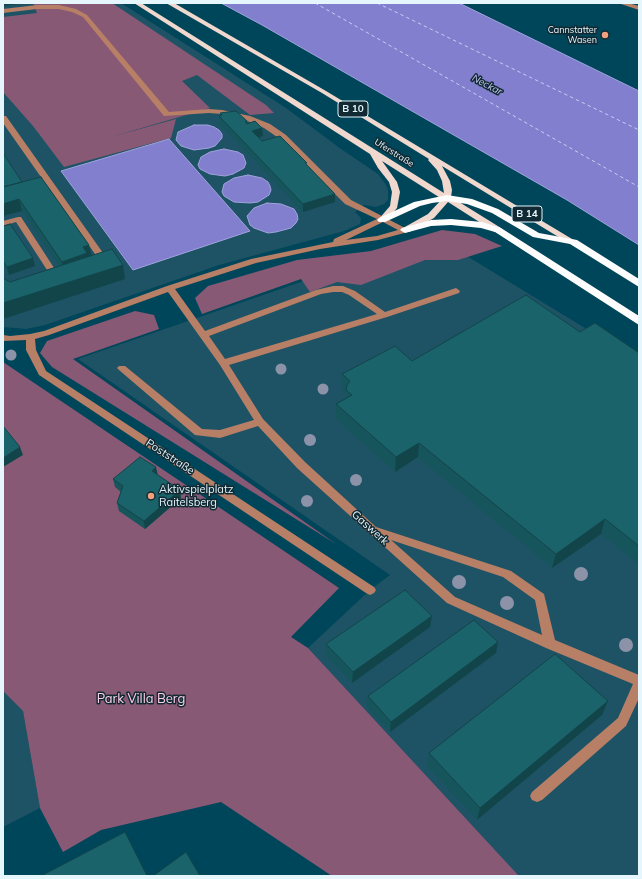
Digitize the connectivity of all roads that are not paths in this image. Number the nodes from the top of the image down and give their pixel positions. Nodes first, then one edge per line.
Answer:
1 (137, 3) edge
2 (169, 3) edge
3 (621, 3) edge
4 (639, 8) edge
5 (3, 11) edge
6 (3, 118) edge
7 (372, 152) junction
8 (425, 153) junction
9 (481, 186) joint
10 (447, 198) junction
11 (382, 220) junction
12 (3, 224) edge
13 (405, 230) junction
14 (498, 230) junction
15 (573, 242) junction
16 (320, 246) junction
17 (105, 262) edge
18 (32, 278) edge
19 (639, 284) edge
20 (170, 288) junction
21 (456, 291) dead end
22 (384, 315) junction
23 (639, 321) edge
24 (203, 335) junction
25 (30, 337) junction
26 (3, 338) edge
27 (223, 363) junction
28 (122, 368) dead end
29 (260, 422) junction
30 (372, 530) junction
31 (370, 590) dead end
32 (550, 644) junction
33 (639, 681) edge
34 (639, 684) edge
35 (537, 796) dead end

1 - 7 main road, Uferstraße / B 10
2 - 8 main road, Uferstraße / B 10
3 - 4 street
5 - 11 street
6 - 17 street
7 - 10 main road, Uferstraße / B 10
7 - 11 main road
8 - 9 main road, Uferstraße / B 10
8 - 10 main road
9 - 15 main road, Uferstraße / B 14
10 - 11 highway
10 - 13 main road
10 - 14 main road, Uferstraße / B 10
10 - 15 highway
11 - 13 street
11 - 16 street
12 - 18 street
13 - 14 highway
13 - 16 street
14 - 23 highway, Uferstraße / B 10
15 - 19 highway, Uferstraße
16 - 20 street
20 - 24 street, Gaswerk
20 - 25 street
21 - 22 street
22 - 24 street
22 - 27 street
24 - 27 street, Gaswerk
25 - 26 street
25 - 31 street, Poststraße
27 - 29 street, Gaswerk
28 - 29 street
29 - 30 street, Gaswerk
30 - 32 street, Gaswerk
30 - 32 street
32 - 33 street, Gaswerk
34 - 35 street

